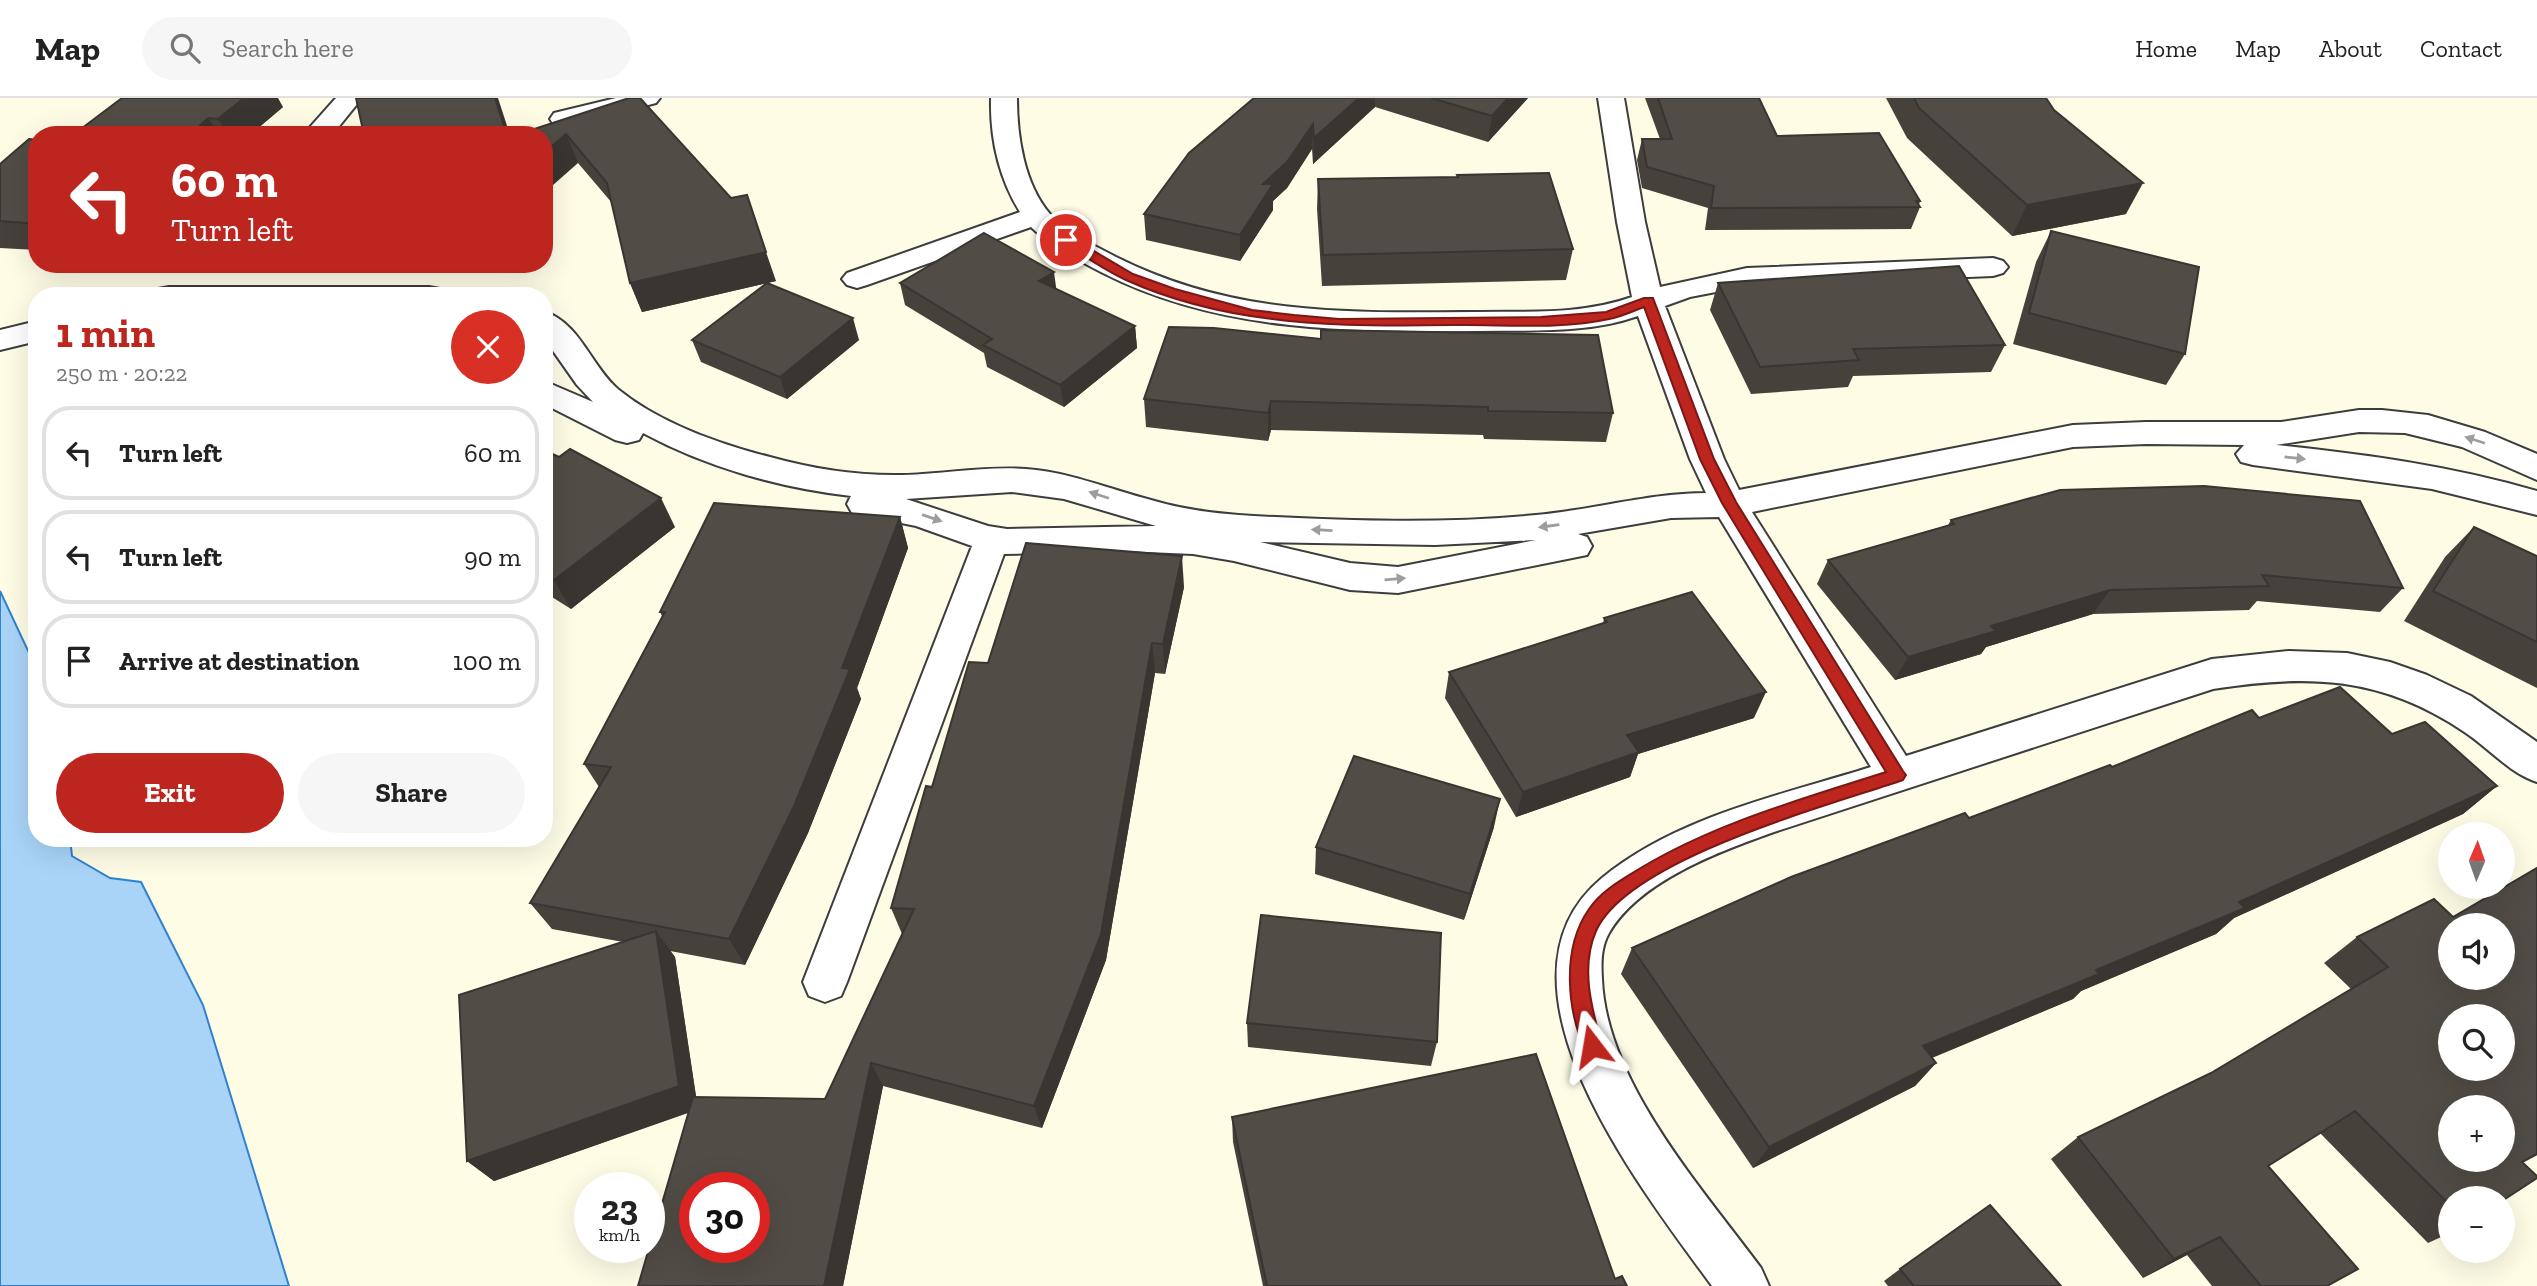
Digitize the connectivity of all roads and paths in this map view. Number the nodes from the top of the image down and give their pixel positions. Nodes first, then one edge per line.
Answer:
1 (349, 98) edge
2 (647, 98) edge
3 (1004, 98) edge
4 (1611, 98) edge
5 (563, 119) edge
6 (326, 126) edge
7 (1037, 216) junction
8 (1993, 267) dead end
9 (857, 279) dead end
10 (1648, 301) junction
11 (553, 328) edge
12 (28, 333) edge
13 (0, 340) edge
14 (553, 395) edge
15 (2537, 468) edge
16 (1729, 503) junction
17 (2537, 503) edge
18 (992, 540) junction
19 (2537, 766) edge
20 (1897, 775) junction
21 (825, 982) dead end
22 (1743, 1286) edge

1 - 6 street
2 - 5 street
3 - 7 street
4 - 10 street
7 - 9 street
7 - 10 street
8 - 10 street
10 - 16 street
16 -> 11 street
12 - 13 street
14 -> 18 street
15 -> 16 street
16 -> 17 street
18 -> 16 street
16 - 20 street
18 - 21 street
19 - 20 street
20 - 22 street

